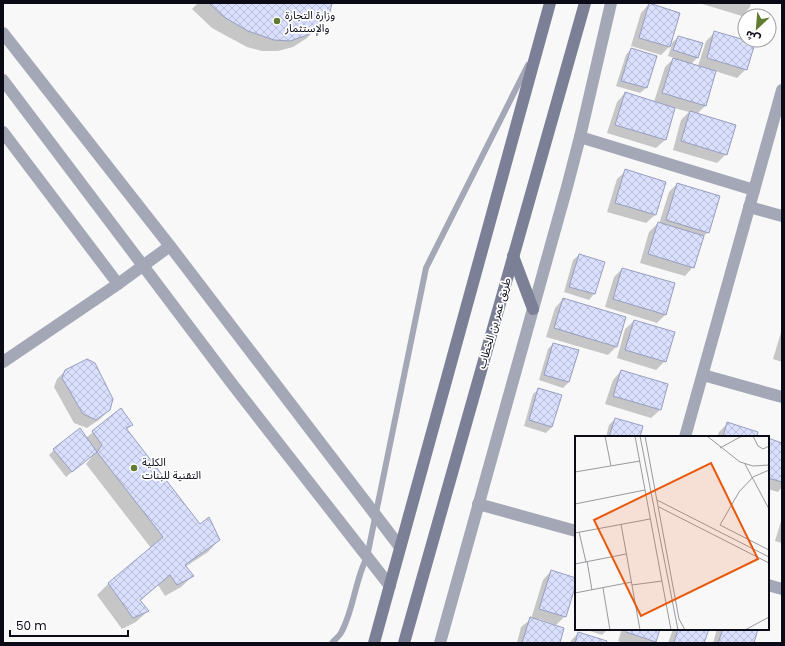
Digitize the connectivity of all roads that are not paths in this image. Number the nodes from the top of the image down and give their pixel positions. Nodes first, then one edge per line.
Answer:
1 (550, 3) edge
2 (585, 3) edge
3 (611, 3) edge
4 (3, 33) edge
5 (537, 48) junction
6 (3, 80) edge
7 (782, 90) edge
8 (3, 132) edge
9 (580, 137) junction
10 (754, 190) junction
11 (749, 207) junction
12 (782, 216) edge
13 (170, 246) junction
14 (513, 256) junction
15 (143, 266) junction
16 (118, 284) junction
17 (533, 309) junction
18 (3, 362) edge
19 (703, 375) junction
20 (782, 396) edge
21 (685, 436) edge
22 (478, 504) junction
23 (376, 515) junction
24 (575, 531) edge
25 (400, 547) junction
26 (367, 557) junction
27 (769, 585) edge
28 (390, 586) junction
29 (782, 589) edge
30 (332, 643) edge
31 (374, 643) edge
32 (404, 643) edge
33 (440, 643) edge

1 - 5 main road
2 - 14 main road, طريق عمر بن الخطاب
3 - 9 street
4 - 13 street
5 - 23 lane
5 - 25 main road
6 - 15 street
7 - 10 street
8 - 16 street
9 - 10 street
9 - 17 street
10 - 11 street
11 - 12 street
11 - 19 street
13 - 15 street
13 - 23 street
14 - 17 main road
14 - 32 main road, طريق عمر بن الخطاب
15 - 16 street
15 - 26 street
16 - 18 street
17 - 22 street
19 - 20 street
19 - 21 street
22 - 24 street
22 - 33 street
23 - 25 street
23 - 26 lane
25 - 28 main road
26 - 28 street
26 - 30 lane
27 - 29 street
28 - 31 main road

